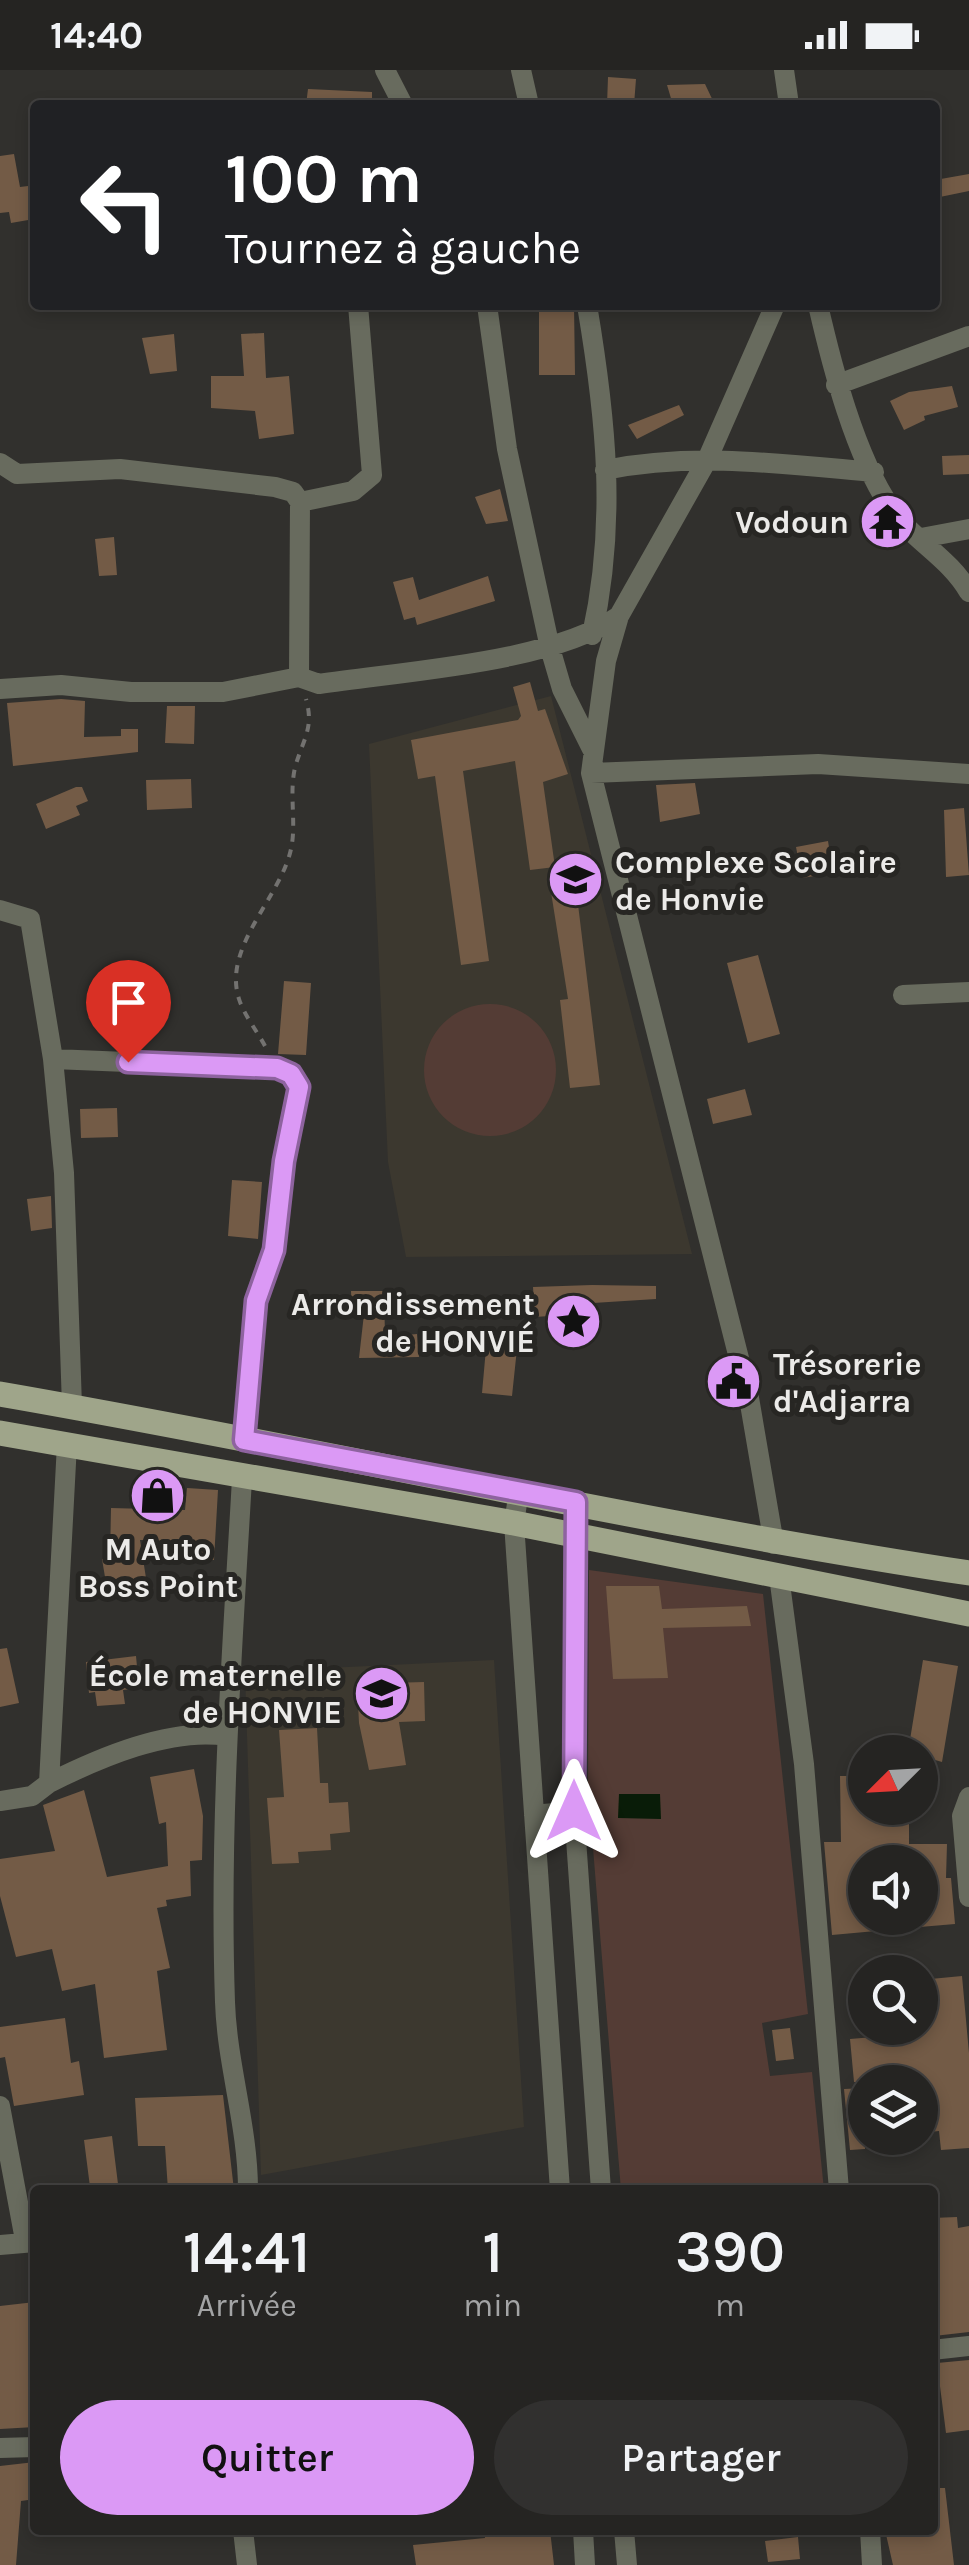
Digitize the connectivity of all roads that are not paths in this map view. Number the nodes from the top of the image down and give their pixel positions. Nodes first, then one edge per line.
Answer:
1 (385, 70) edge
2 (521, 70) edge
3 (784, 70) edge
4 (400, 100) edge
5 (528, 100) edge
6 (788, 100) edge
7 (358, 310) edge
8 (488, 310) edge
9 (588, 310) edge
10 (773, 310) edge
11 (819, 310) edge
12 (969, 336) edge
13 (836, 385) junction
14 (706, 460) junction
15 (0, 462) edge
16 (605, 470) junction
17 (874, 472) junction
18 (300, 502) junction
19 (969, 529) edge
20 (922, 538) junction
21 (969, 592) edge
22 (619, 616) junction
23 (592, 635) junction
24 (550, 648) junction
25 (299, 677) junction
26 (0, 689) edge
27 (592, 749) junction
28 (591, 773) junction
29 (969, 774) edge
30 (0, 910) edge
31 (969, 992) edge
32 (903, 996) dead end
33 (53, 1059) junction
34 (0, 1394) edge
35 (72, 1406) junction
36 (0, 1433) edge
37 (244, 1440) junction
38 (68, 1444) junction
39 (242, 1479) junction
40 (518, 1491) junction
41 (576, 1502) junction
42 (514, 1523) junction
43 (574, 1535) junction
44 (774, 1544) junction
45 (969, 1573) edge
46 (778, 1576) junction
47 (969, 1614) edge
48 (226, 1736) junction
49 (49, 1782) junction
50 (969, 1797) edge
51 (0, 1801) edge
52 (574, 1811) junction
53 (534, 1815) junction
54 (969, 1896) edge
55 (0, 2106) edge
56 (248, 2185) edge
57 (560, 2185) edge
58 (600, 2185) edge
59 (839, 2185) edge
60 (30, 2241) edge
61 (0, 2245) edge
62 (969, 2346) edge
63 (938, 2349) edge
64 (30, 2447) edge
65 (0, 2448) edge
66 (244, 2535) edge
67 (583, 2535) edge
68 (624, 2535) edge
69 (870, 2535) edge
70 (247, 2565) edge
71 (586, 2565) edge
72 (626, 2565) edge
73 (872, 2565) edge

1 - 4 street
2 - 5 street
3 - 6 street
7 - 18 street
8 - 24 street
9 - 16 street
10 - 14 street
11 - 13 street
12 - 13 street
13 - 17 street
14 - 16 street
14 - 17 street
14 - 22 street
15 - 18 street
16 - 23 street
17 - 20 street
18 - 25 street
19 - 20 street
20 - 21 street
22 - 23 street
22 - 27 street
23 - 24 street
24 - 25 street
24 - 27 street
25 - 26 street
27 - 28 street
28 - 29 street
28 - 44 street
30 - 33 street
31 - 32 street
33 - 35 street
33 - 37 street
34 - 35 main road
35 - 37 main road
36 - 38 main road
37 - 40 main road
38 - 39 main road
38 - 49 street
39 - 42 main road
39 - 48 street
40 - 41 main road
40 - 42 street
41 - 43 street
41 - 44 main road
42 - 43 main road
42 - 53 street
43 - 46 main road
43 - 52 street
44 - 45 main road
46 - 47 main road
46 - 59 street
48 - 49 street
48 - 56 street
49 - 51 street
50 - 54 street
52 - 53 street
52 - 58 street
53 - 57 street
55 - 60 street
60 - 61 street
62 - 63 street
64 - 65 street
66 - 70 street
67 - 71 street
68 - 72 street
69 - 73 street

